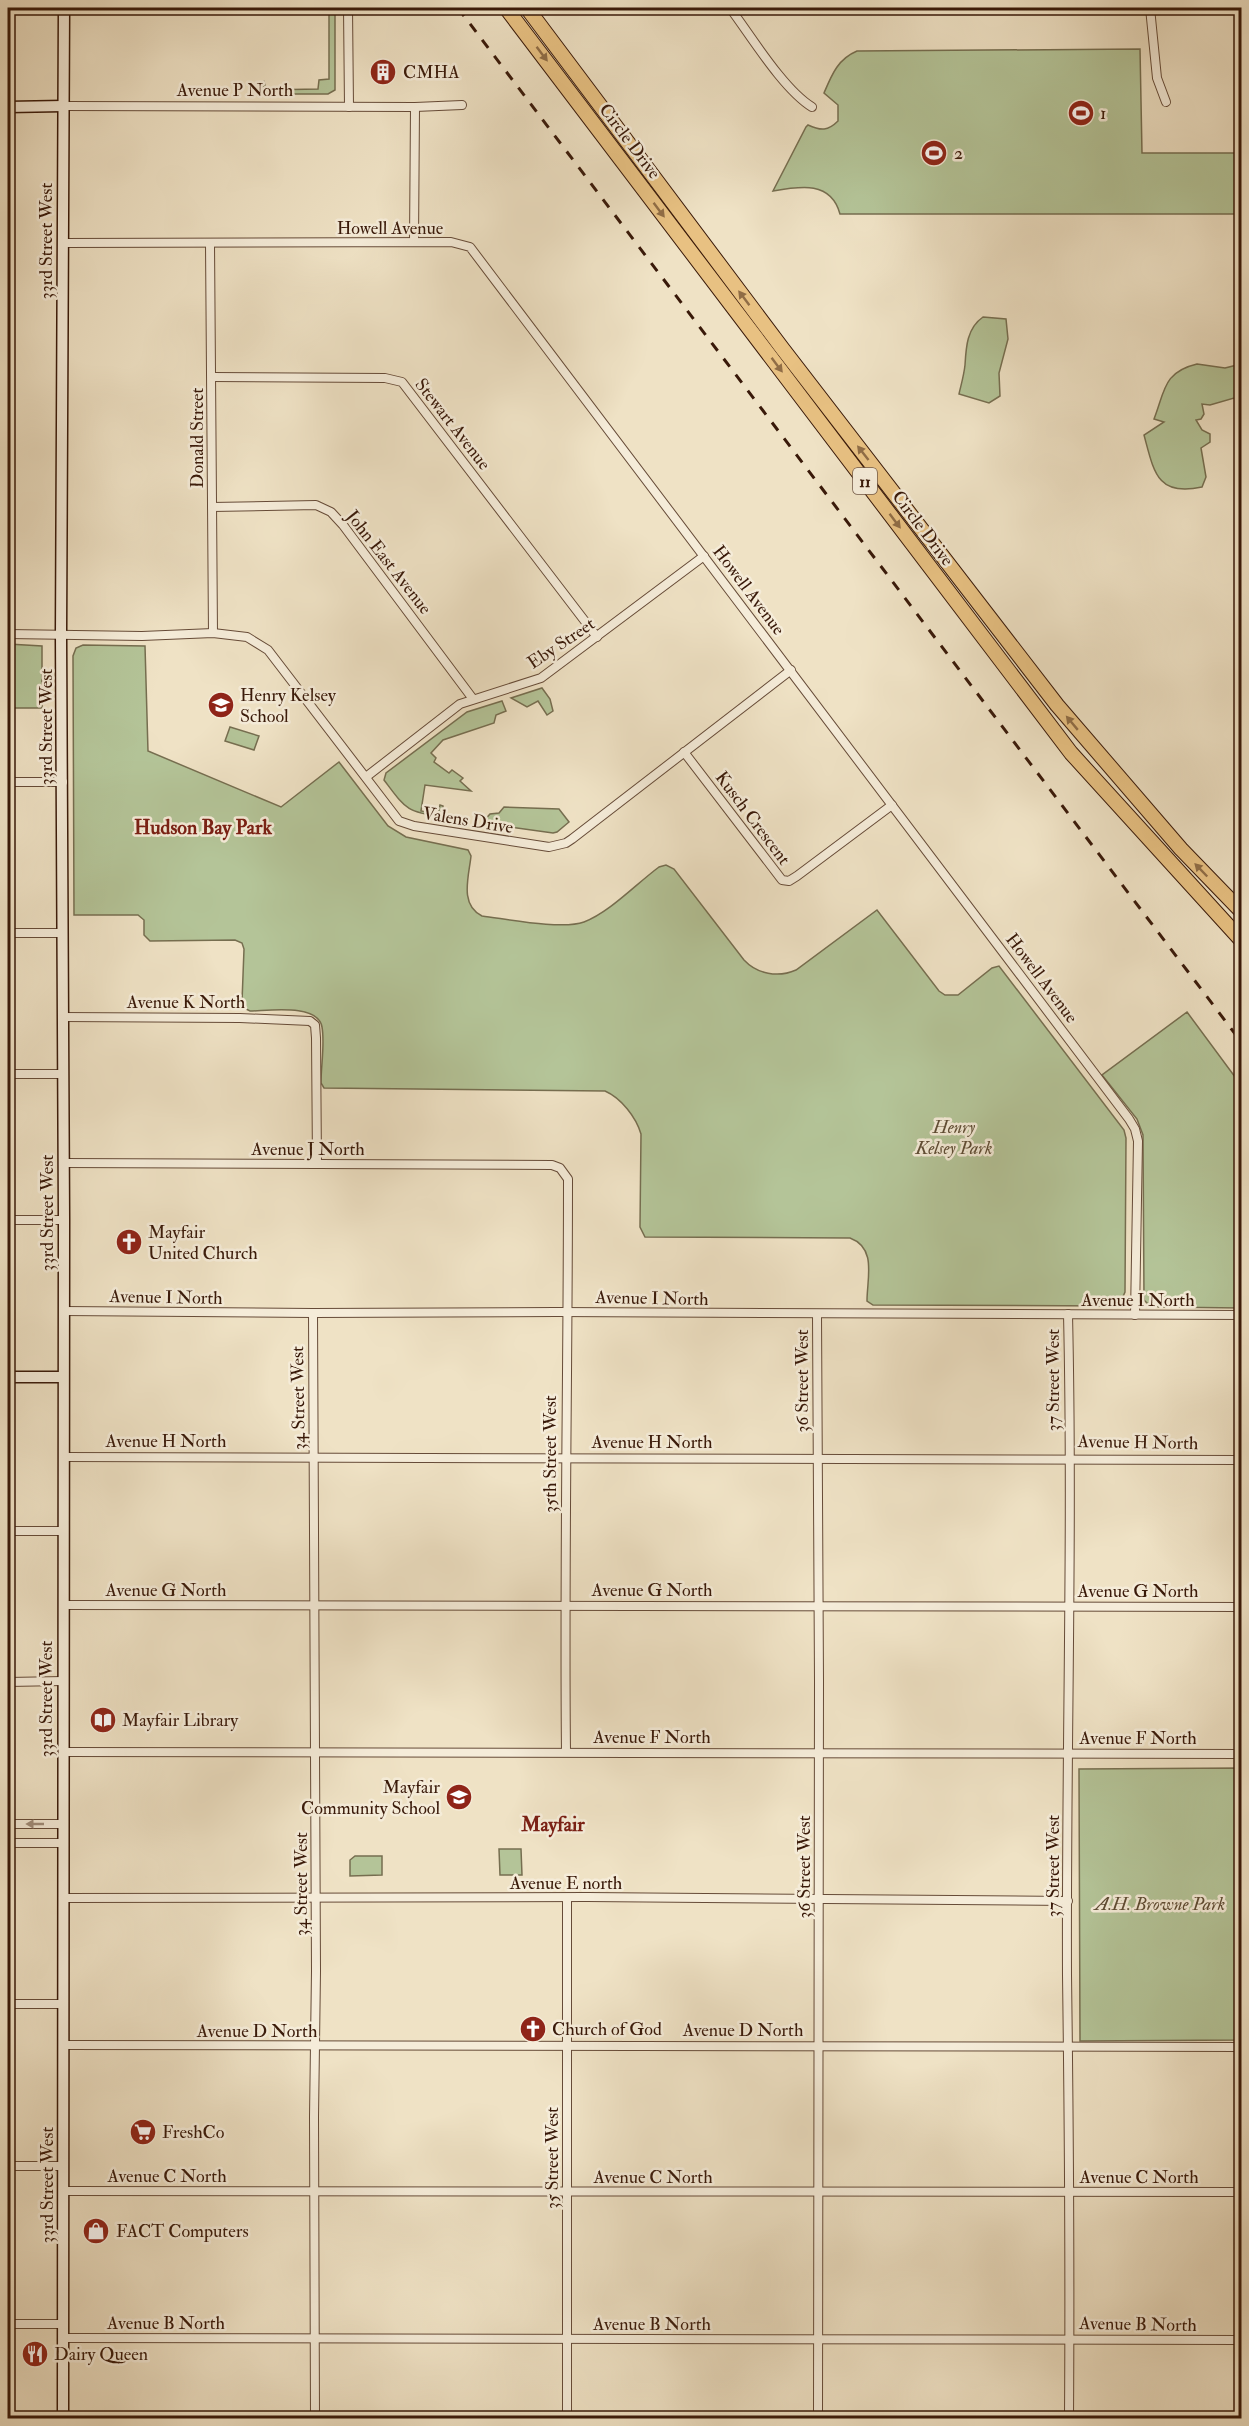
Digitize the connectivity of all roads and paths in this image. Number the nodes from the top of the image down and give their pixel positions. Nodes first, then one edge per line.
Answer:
1 (64, 8) edge
2 (348, 8) edge
3 (506, 8) edge
4 (527, 8) edge
5 (730, 8) edge
6 (1150, 8) edge
7 (1166, 102) dead end
8 (462, 105) dead end
9 (63, 106) junction
10 (812, 106) dead end
11 (8, 107) edge
12 (349, 107) junction
13 (414, 107) junction
14 (414, 242) junction
15 (63, 243) junction
16 (210, 243) junction
17 (212, 377) junction
18 (212, 507) junction
19 (704, 556) junction
20 (213, 633) junction
21 (8, 634) edge
22 (61, 635) junction
23 (597, 637) junction
24 (790, 670) junction
25 (473, 699) junction
26 (684, 752) junction
27 (366, 777) junction
28 (8, 782) edge
29 (63, 782) junction
30 (892, 805) junction
31 (1242, 912) edge
32 (8, 933) edge
33 (62, 933) junction
34 (1242, 941) edge
35 (62, 1017) junction
36 (8, 1074) edge
37 (63, 1074) junction
38 (64, 1163) junction
39 (317, 1164) junction
40 (552, 1165) joint
41 (8, 1220) edge
42 (64, 1220) junction
43 (63, 1311) junction
44 (567, 1312) junction
45 (313, 1313) junction
46 (1068, 1314) junction
47 (817, 1315) junction
48 (1135, 1315) junction
49 (1242, 1316) edge
50 (8, 1377) edge
51 (63, 1377) junction
52 (63, 1457) junction
53 (314, 1458) junction
54 (1069, 1458) junction
55 (566, 1459) junction
56 (816, 1459) junction
57 (1242, 1460) edge
58 (8, 1531) edge
59 (62, 1531) junction
60 (315, 1604) junction
61 (63, 1605) junction
62 (566, 1605) junction
63 (818, 1605) junction
64 (1069, 1606) junction
65 (1242, 1606) edge
66 (63, 1681) junction
67 (8, 1682) edge
68 (63, 1752) junction
69 (315, 1752) junction
70 (566, 1752) junction
71 (819, 1752) junction
72 (1068, 1753) junction
73 (1242, 1754) edge
74 (8, 1824) edge
75 (63, 1824) junction
76 (8, 1843) edge
77 (63, 1843) junction
78 (63, 1898) junction
79 (316, 1898) junction
80 (567, 1898) junction
81 (818, 1899) junction
82 (1068, 1901) junction
83 (8, 2004) edge
84 (64, 2004) junction
85 (64, 2045) junction
86 (566, 2045) junction
87 (315, 2046) junction
88 (818, 2046) junction
89 (1069, 2048) junction
90 (1242, 2048) edge
91 (8, 2166) edge
92 (64, 2166) junction
93 (64, 2191) junction
94 (315, 2192) junction
95 (567, 2192) junction
96 (819, 2192) junction
97 (1070, 2192) junction
98 (1242, 2192) edge
99 (8, 2324) edge
100 (63, 2324) junction
101 (63, 2338) junction
102 (315, 2338) junction
103 (1069, 2338) junction
104 (567, 2339) junction
105 (1242, 2340) edge
106 (819, 2341) junction
107 (63, 2418) edge
108 (315, 2418) edge
109 (567, 2418) edge
110 (819, 2418) edge
111 (1069, 2418) edge

1 - 9 main road, 33rd Street West
2 - 12 street
3 -> 34 highway, Circle Drive / 11
31 -> 4 highway, Circle Drive / 11
5 - 10 street
6 - 7 street
8 - 13 street, Avenue P North
9 - 11 main road, Avenue P North
9 - 12 street, Avenue P North
9 - 15 main road, 33rd Street West
12 - 13 street, Avenue P North
13 - 14 street
14 - 16 street, Howell Avenue
14 - 19 street, Howell Avenue
15 - 16 street, Howell Avenue
15 - 22 main road, 33rd Street West
16 - 17 street, Donald Street
17 - 18 street, Donald Street
17 - 23 street, Stewart Avenue
18 - 20 street, Donald Street
18 - 25 street, John East Avenue
19 - 23 street, Eby Street
19 - 24 street, Howell Avenue
20 - 22 street, Valens Drive
20 - 27 street, Valens Drive
21 - 22 street, Valens Drive
22 - 29 main road, 33rd Street West
23 - 25 street, Eby Street
24 - 26 street, Valens Drive
24 - 30 street, Howell Avenue
25 - 27 street, Eby Street
26 - 27 street, Valens Drive
26 - 30 street, Kusch Crescent
28 - 29 street
29 - 33 main road, 33rd Street West
30 - 48 street, Howell Avenue
32 - 33 street
33 - 35 main road, 33rd Street West
35 - 37 main road, 33rd Street West
35 - 39 street, Avenue K North
36 - 37 street
37 - 38 main road, 33rd Street West
38 - 39 street, Avenue J North
38 - 42 main road, 33rd Street West
39 - 40 street, Avenue J North
40 - 44 street, 35th Street West
41 - 42 street
42 - 43 main road, 33rd Street West
43 - 45 street, Avenue I North
43 - 51 main road, 33rd Street West
44 - 45 street, Avenue I North
44 - 47 street, Avenue I North
44 - 55 street, 35th Street West
45 - 53 street, 34 Street West
46 - 47 street, Avenue I North
46 - 48 street, Avenue I North
46 - 54 street, 37 Street West
47 - 56 street, 36 Street West
48 - 49 street, Avenue I North
50 - 51 main road
51 - 52 main road, 33rd Street West
52 - 53 street, Avenue H North
52 - 59 main road, 33rd Street West
53 - 55 street, Avenue H North
53 - 60 street, 34 Street West
54 - 56 street, Avenue H North
54 - 57 street, Avenue H North
54 - 64 street, 37 Street West
55 - 56 street, Avenue H North
55 - 62 street, 35th Street West
56 - 63 street, 36 Street West
58 - 59 street
59 - 61 main road, 33rd Street West
60 - 61 street, Avenue G North
60 - 62 street, Avenue G North
60 - 69 street, 34 Street West
61 - 66 main road, 33rd Street West
62 - 63 street, Avenue G North
62 - 70 street, 35th Street West
63 - 64 street, Avenue G North
63 - 71 street, 36 Street West
64 - 65 street, Avenue G North
64 - 72 street, 37 Street West
66 - 67 street
66 - 68 main road, 33rd Street West
68 - 69 street, Avenue F North
68 - 75 main road, 33rd Street West
69 - 70 street, Avenue F North
69 - 79 street, 34 Street West
70 - 71 street, Avenue F North
71 - 72 street, Avenue F North
71 - 81 street, 36 Street West
72 - 73 street, Avenue F North
72 - 82 street, 37 Street West
75 -> 74 street
75 - 77 main road, 33rd Street West
76 - 77 street
77 - 78 main road, 33rd Street West
78 - 79 street, Avenue E north
78 - 84 main road, 33rd Street West
79 - 80 street, Avenue E north
79 - 87 street, 34 Street West
80 - 81 street, Avenue E north
80 - 86 street, 35 Street West
81 - 82 street, Avenue E north
81 - 88 street, 36 Street West
82 - 89 street, 37 Street West
83 - 84 street
84 - 85 main road, 33rd Street West
85 - 87 street, Avenue D North
85 - 92 main road, 33rd Street West
86 - 87 street, Avenue D North
86 - 88 street, Avenue D North
86 - 95 street, 35 Street West
87 - 94 street, 34 Street West
88 - 89 street, Avenue D North
88 - 96 street, 36 Street West
89 - 90 street, Avenue D North
89 - 97 street, 37 Street West
91 - 92 street
92 - 93 main road, 33rd Street West
93 - 94 street, Avenue C North
93 - 100 main road, 33rd Street West
94 - 95 street, Avenue C North
94 - 102 street, 34 Street West
95 - 96 street, Avenue C North
95 - 104 street, 35 Street West
96 - 97 street, Avenue C North
96 - 106 street, 36 Street West
97 - 98 street, Avenue C North
97 - 103 street, 37 Street West
99 - 100 street
100 - 101 main road, 33rd Street West
101 - 102 street, Avenue B North
101 - 107 main road, 33rd Street West
102 - 104 street, Avenue B North
102 - 108 street, 34 Street West
103 - 105 street, Avenue B North
103 - 106 street, Avenue B North
103 - 111 street, 37 Street West
104 - 106 street, Avenue B North
104 - 109 street, 35 Street West
106 - 110 street, 36 Street West

